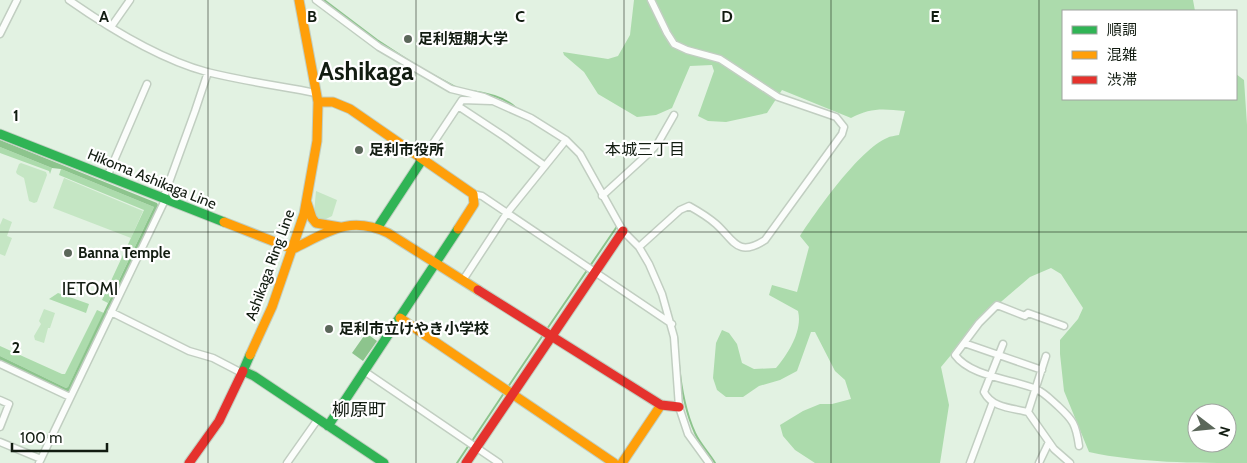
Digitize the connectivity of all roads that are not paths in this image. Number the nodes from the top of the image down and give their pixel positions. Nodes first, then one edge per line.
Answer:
1 (18, 0) edge
2 (68, 0) edge
3 (130, 0) edge
4 (299, 0) edge
5 (316, 0) edge
6 (651, 0) edge
7 (111, 27) junction
8 (0, 34) edge
9 (208, 72) junction
10 (147, 84) dead end
11 (317, 97) junction
12 (495, 102) junction
13 (458, 106) junction
14 (674, 115) dead end
15 (0, 134) edge
16 (566, 140) junction
17 (422, 160) junction
18 (545, 166) junction
19 (107, 177) junction
20 (473, 194) junction
21 (602, 196) junction
22 (164, 200) junction
23 (307, 203) junction
24 (507, 213) junction
25 (340, 227) junction
26 (378, 228) junction
27 (623, 231) junction
28 (639, 247) junction
29 (293, 249) junction
30 (436, 263) junction
31 (595, 272) junction
32 (463, 280) junction
33 (111, 312) junction
34 (400, 318) junction
35 (672, 324) junction
36 (1064, 326) dead end
37 (552, 336) junction
38 (964, 343) junction
39 (1003, 344) dead end
40 (998, 355) junction
41 (1046, 356) dead end
42 (0, 364) edge
43 (1042, 370) junction
44 (243, 371) junction
45 (364, 371) junction
46 (990, 376) junction
47 (1036, 389) junction
48 (513, 394) junction
49 (70, 397) junction
50 (0, 400) edge
51 (992, 404) junction
52 (661, 405) junction
53 (679, 407) junction
54 (1028, 412) junction
55 (318, 419) junction
56 (328, 426) junction
57 (0, 427) edge
58 (0, 442) edge
59 (1049, 442) junction
60 (1079, 446) dead end
61 (477, 448) junction
62 (40, 461) edge
63 (188, 463) edge
64 (287, 463) edge
65 (384, 463) edge
66 (466, 463) edge
67 (499, 463) edge
68 (614, 463) edge
69 (622, 463) edge
70 (709, 463) edge
71 (970, 463) edge
72 (1038, 463) edge
73 (1069, 463) edge

1 - 8 street
2 - 7 street
3 - 7 street
4 - 11 street, Ashikaga Ring Line
5 - 12 street
6 - 28 street
7 - 9 street
9 - 11 street
9 - 22 street
10 - 19 street
11 - 17 street
11 - 23 street, Ashikaga Ring Line
12 - 13 street
12 - 16 street
13 - 17 street
13 - 18 street
14 - 21 street
15 - 19 street, Hikoma Ashikaga Line
16 - 18 street
16 - 21 street
17 - 20 street
17 - 26 street
18 - 24 street
19 - 22 street, Hikoma Ashikaga Line
20 - 24 street
20 - 30 street
21 - 27 street
22 - 29 street, Hikoma Ashikaga Line
22 - 33 street
23 - 25 street
23 - 29 street, Ashikaga Ring Line
24 - 31 street
24 - 32 street
25 - 26 street
25 - 29 street
26 - 30 street
27 - 28 street
27 - 31 street
28 - 35 street
29 - 44 street, Ashikaga Ring Line
30 - 32 street
30 - 34 street
31 - 35 street
31 - 37 street
32 - 37 street
33 - 44 street
33 - 49 street
34 - 45 street
34 - 48 street
35 - 53 street
36 - 38 street
37 - 48 street
37 - 52 street
38 - 40 street
38 - 46 street
39 - 40 street
40 - 43 street
40 - 46 street
41 - 43 street
42 - 49 street
43 - 47 street
44 - 55 street
44 - 63 street, Ashikaga Ring Line
45 - 56 street
45 - 61 street
46 - 47 street
46 - 51 street
47 - 54 street
47 - 60 street
48 - 61 street
48 - 68 street
49 - 62 street
50 - 57 street
51 - 54 street
51 - 71 street
52 - 53 street
52 - 69 street
53 - 70 street
54 - 59 street
55 - 56 street
55 - 64 street
56 - 65 street
58 - 62 street
59 - 72 street
59 - 73 street
61 - 66 street
61 - 67 street

